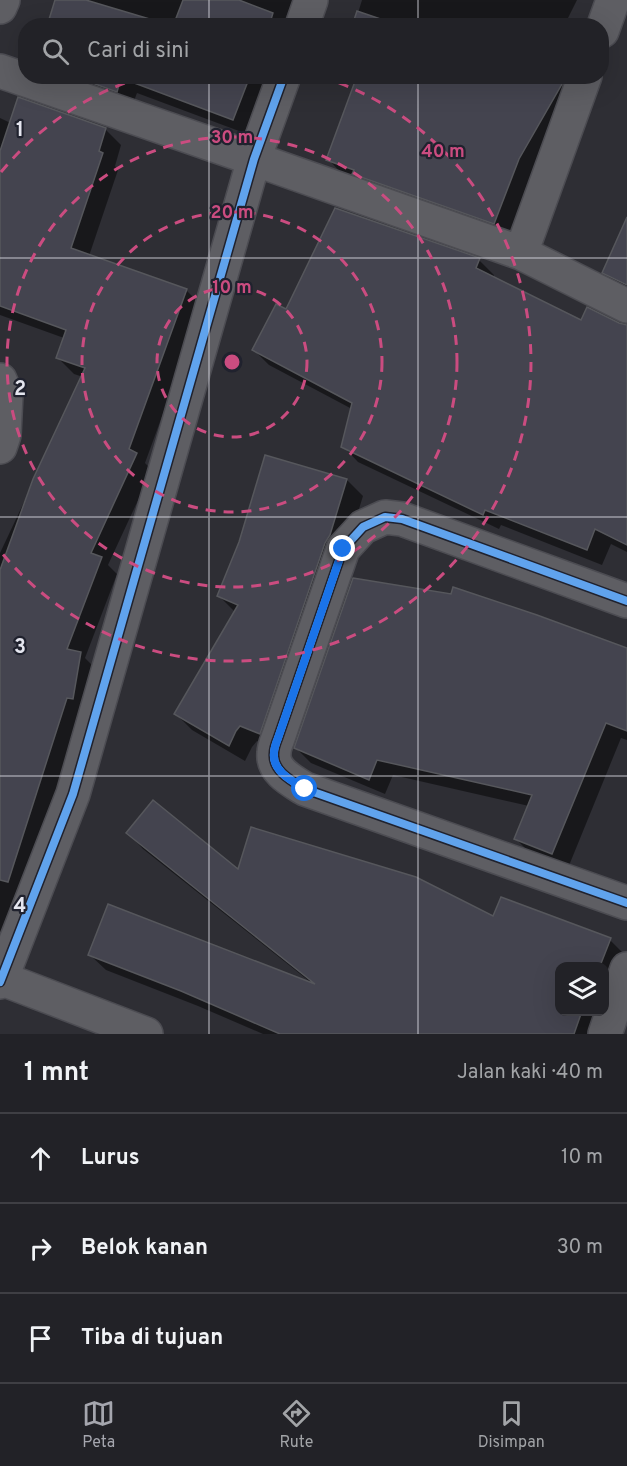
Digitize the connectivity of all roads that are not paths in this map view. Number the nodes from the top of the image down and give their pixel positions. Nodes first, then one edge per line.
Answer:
1 (3, 0) edge
2 (311, 0) edge
3 (613, 0) edge
4 (0, 7) edge
5 (305, 18) edge
6 (607, 18) edge
7 (0, 71) edge
8 (18, 77) edge
9 (38, 84) edge
10 (281, 84) edge
11 (582, 84) edge
12 (254, 159) junction
13 (521, 253) junction
14 (627, 306) edge
15 (0, 380) edge
16 (0, 447) edge
17 (627, 601) edge
18 (627, 903) edge
19 (627, 969) edge
20 (1, 980) edge
21 (146, 1034) edge
22 (605, 1034) edge

1 - 4 street
2 - 5 street
3 - 6 street
7 - 8 street
9 - 12 street
10 - 12 street
11 - 13 street
12 - 13 street
12 - 20 street
13 - 14 street
15 - 16 street
17 - 18 street
19 - 22 street
20 - 21 street

